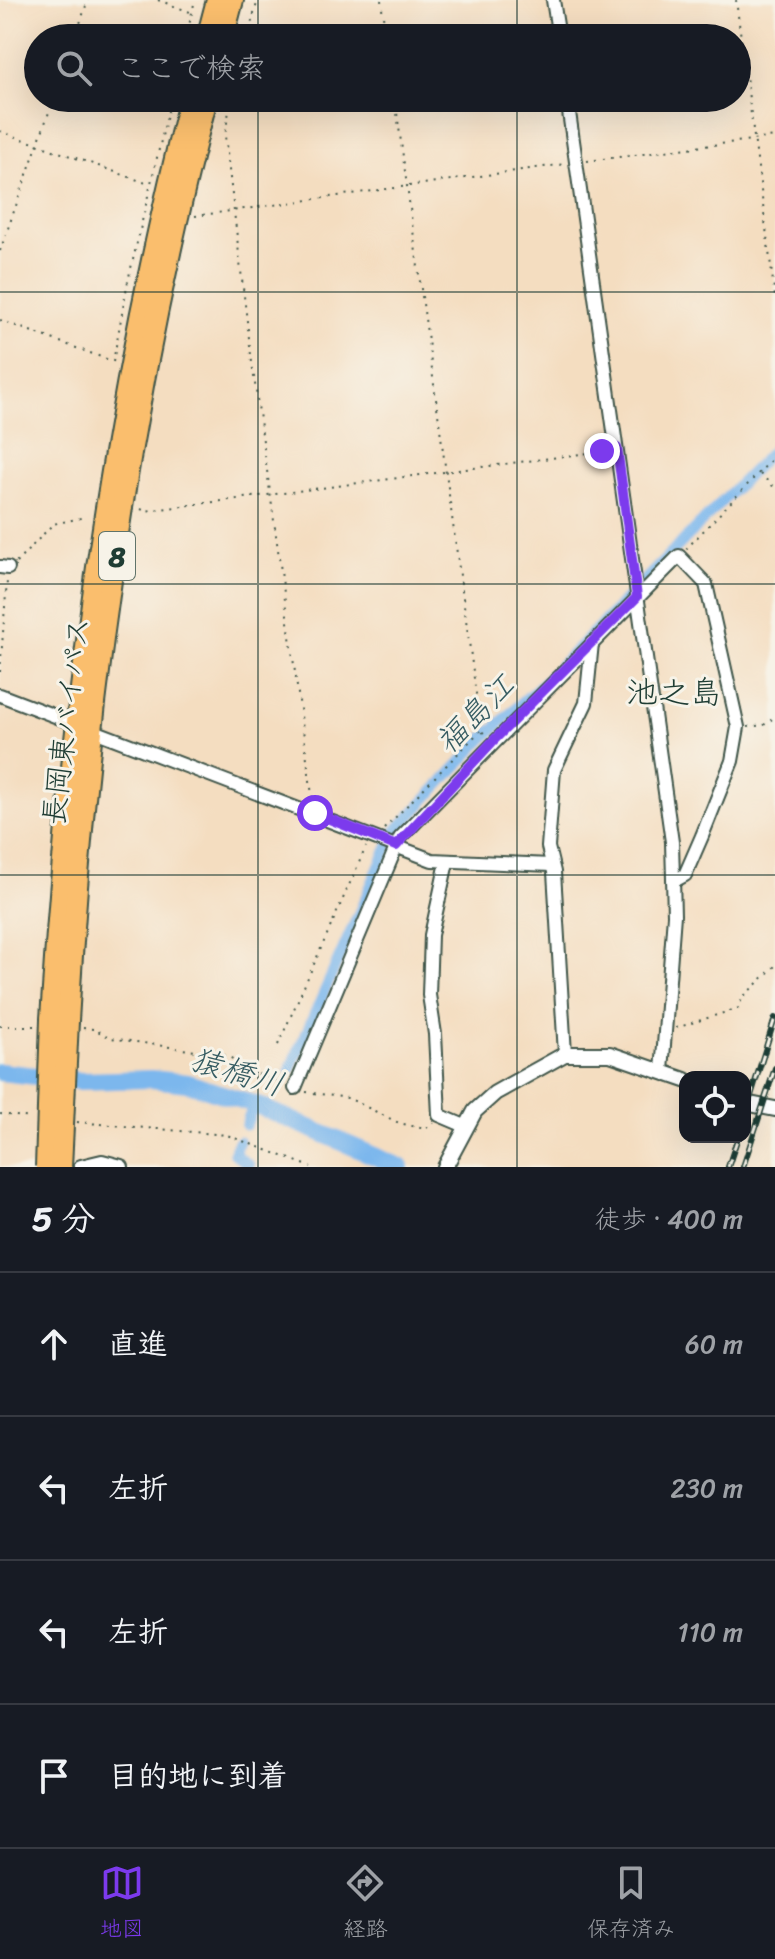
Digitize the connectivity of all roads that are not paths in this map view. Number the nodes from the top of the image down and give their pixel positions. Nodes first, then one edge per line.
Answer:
1 (217, 0) edge
2 (233, 0) edge
3 (553, 0) edge
4 (211, 24) edge
5 (227, 24) edge
6 (557, 24) edge
7 (185, 112) edge
8 (204, 112) edge
9 (569, 112) edge
10 (637, 597) junction
11 (592, 643) junction
12 (0, 695) edge
13 (84, 728) junction
14 (396, 846) junction
15 (447, 862) junction
16 (551, 865) junction
17 (674, 881) junction
18 (58, 1024) junction
19 (565, 1054) junction
20 (662, 1071) junction
21 (679, 1078) edge
22 (295, 1088) road end
23 (751, 1104) edge
24 (775, 1109) edge
25 (465, 1126) junction
26 (46, 1167) edge
27 (61, 1167) edge
28 (81, 1167) edge
29 (121, 1167) edge
30 (445, 1167) edge

1 - 4 highway
2 - 5 highway
3 - 6 street
7 - 13 highway, 長岡東バイパス / 8
8 - 13 highway, 長岡東バイパス / 8
9 - 10 street
10 - 11 street
10 - 17 street
10 - 17 street
11 - 14 street
11 - 16 street
12 - 13 street
13 - 14 street
13 - 18 highway, 長岡東バイパス / 8
14 - 15 street
14 - 22 street
15 - 16 street
15 - 25 street
16 - 19 street
17 - 20 street
18 - 26 highway, 長岡東バイパス / 8, bridge
18 - 27 highway, 長岡東バイパス / 8, bridge
19 - 20 street
19 - 25 street
20 - 21 street
23 - 24 street
25 - 30 street
28 - 29 street

